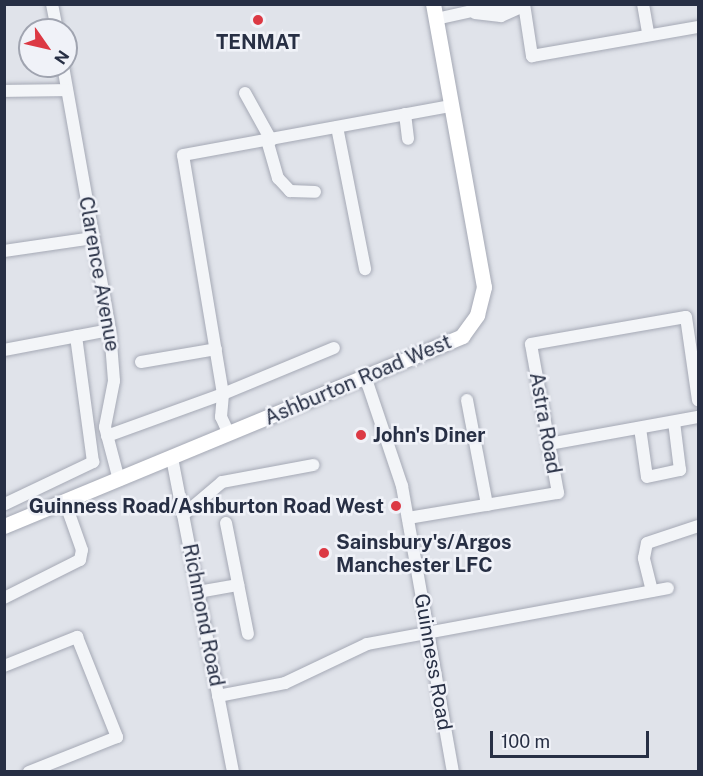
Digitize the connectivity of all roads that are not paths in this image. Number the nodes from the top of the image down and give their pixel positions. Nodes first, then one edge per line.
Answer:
1 (643, 4) edge
2 (526, 5) edge
3 (434, 12) edge
4 (699, 27) edge
5 (648, 33) junction
6 (65, 78) edge
7 (67, 90) junction
8 (4, 91) edge
9 (244, 93) dead end
10 (451, 106) junction
11 (405, 114) junction
12 (337, 128) junction
13 (408, 139) dead end
14 (269, 140) junction
15 (315, 192) dead end
16 (93, 238) junction
17 (4, 251) edge
18 (365, 269) dead end
19 (110, 330) junction
20 (76, 336) junction
21 (334, 348) dead end
22 (4, 350) edge
23 (216, 350) junction
24 (141, 362) dead end
25 (366, 379) junction
26 (223, 394) junction
27 (467, 400) dead end
28 (699, 400) edge
29 (699, 417) edge
30 (674, 422) junction
31 (640, 428) junction
32 (229, 434) junction
33 (107, 436) junction
34 (549, 444) junction
35 (172, 458) junction
36 (313, 465) dead end
37 (119, 480) junction
38 (65, 502) junction
39 (5, 504) edge
40 (487, 505) junction
41 (183, 515) junction
42 (408, 518) junction
43 (226, 523) dead end
44 (4, 526) edge
45 (699, 526) edge
46 (238, 585) junction
47 (668, 588) dead end
48 (652, 591) junction
49 (198, 592) junction
50 (4, 598) edge
51 (428, 633) junction
52 (248, 634) dead end
53 (4, 666) edge
54 (218, 696) junction
55 (29, 771) edge
56 (233, 771) edge
57 (453, 771) edge

1 - 5 street
2 - 3 street
2 - 5 street
3 - 10 main road, Ashburton Road West
4 - 5 street
6 - 7 street, Clarence Avenue
7 - 8 street
7 - 16 street, Clarence Avenue
9 - 14 street
10 - 11 street
10 - 25 main road, Ashburton Road West
11 - 12 street
11 - 13 street
12 - 14 street
12 - 18 street
14 - 15 street
14 - 23 street
16 - 17 street
16 - 19 street, Clarence Avenue
19 - 20 street
19 - 33 street, Clarence Avenue
20 - 22 street
20 - 39 street
21 - 26 street
23 - 24 street
23 - 26 street
25 - 32 main road, Ashburton Road West
25 - 42 street, Guinness Road
26 - 32 street
26 - 33 street
27 - 40 street
28 - 34 street, Astra Road
29 - 30 street
30 - 31 street
30 - 31 street
31 - 34 street
32 - 35 main road, Ashburton Road West
33 - 37 street, Clarence Avenue
34 - 40 street, Astra Road
35 - 37 main road, Ashburton Road West
35 - 41 street, Richmond Road
36 - 41 street
37 - 38 main road, Ashburton Road West
38 - 44 main road, Ashburton Road West
38 - 50 street
40 - 42 street, Astra Road
41 - 49 street, Richmond Road
42 - 51 street, Guinness Road
43 - 46 street
45 - 48 street
46 - 49 street
46 - 52 street
47 - 48 street
48 - 51 street
49 - 54 street, Richmond Road
51 - 54 street
51 - 57 street, Guinness Road
53 - 55 street
54 - 56 street, Richmond Road

